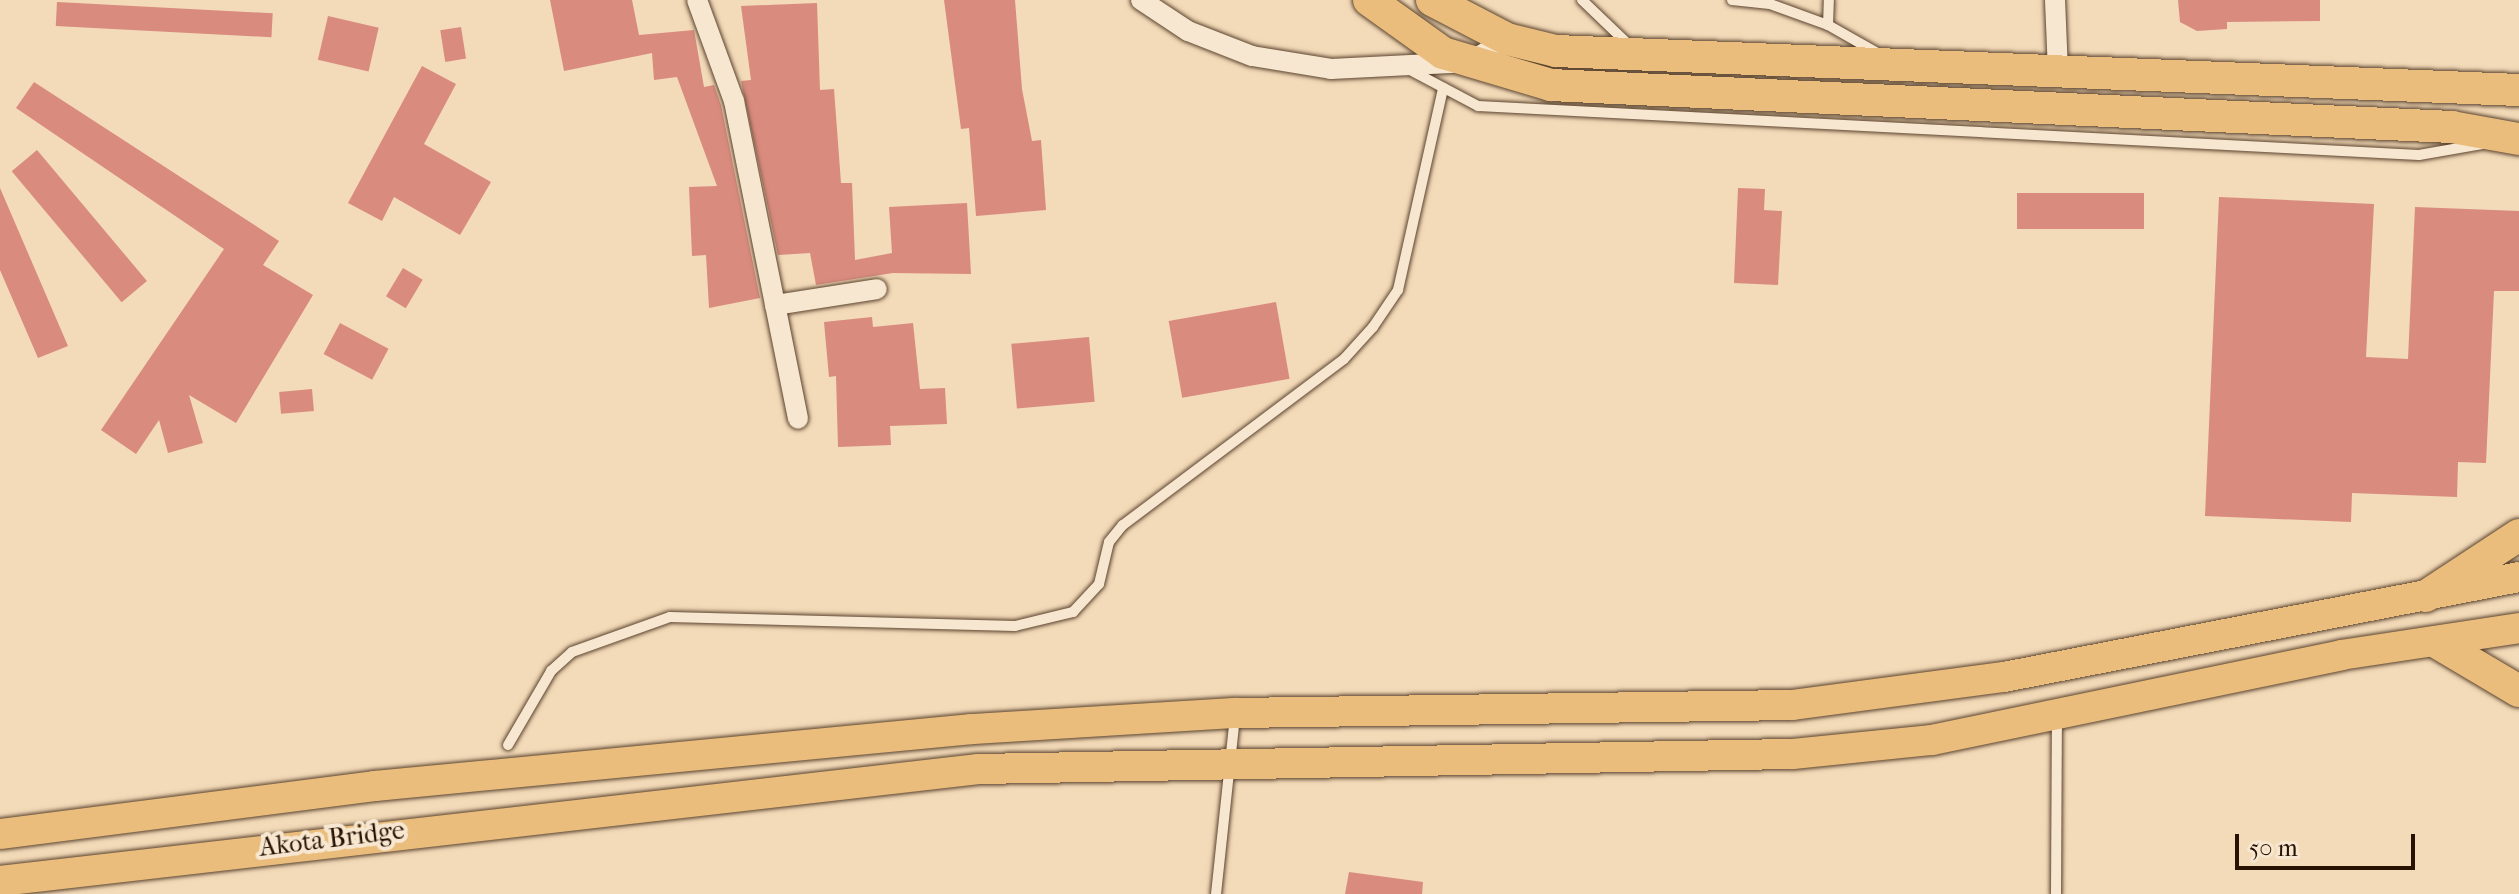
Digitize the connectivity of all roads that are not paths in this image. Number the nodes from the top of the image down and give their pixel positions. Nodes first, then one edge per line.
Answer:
1 (697, 0) edge
2 (1141, 0) edge
3 (1369, 0) edge
4 (1432, 0) edge
5 (1582, 0) edge
6 (1732, 0) edge
7 (1829, 0) edge
8 (2055, 0) edge
9 (1828, 25) junction
10 (1507, 39) junction
11 (1638, 54) junction
12 (1470, 62) junction
13 (1898, 65) junction
14 (1402, 66) junction
15 (2058, 71) junction
16 (2519, 74) edge
17 (1443, 88) junction
18 (2463, 88) junction
19 (2519, 90) edge
20 (2513, 138) edge
21 (877, 289) dead end
22 (775, 305) junction
23 (798, 419) dead end
24 (2519, 535) edge
25 (2519, 577) edge
26 (2426, 596) junction
27 (2519, 628) edge
28 (2436, 642) junction
29 (2519, 691) edge
30 (1235, 713) junction
31 (2057, 715) junction
32 (508, 745) dead end
33 (1231, 760) junction
34 (0, 834) edge
35 (0, 881) edge
36 (1216, 894) edge
37 (2056, 894) edge

1 - 22 street
2 - 14 street
3 - 12 highway
4 - 10 highway
5 - 11 lane
6 - 9 lane
7 - 9 lane
8 - 15 street
9 - 13 lane
10 - 11 highway
10 - 12 street
11 - 13 highway
12 - 14 street
12 - 20 highway
13 - 15 highway
14 - 17 lane
15 - 18 highway
16 - 18 highway
17 - 20 lane
17 - 32 lane
18 - 19 highway
21 - 22 street
22 - 23 street
24 - 26 highway
25 - 26 main road
26 - 30 main road
27 - 28 main road, Akota Bridge
28 - 29 highway
28 - 31 main road, Akota Bridge
30 - 33 lane
30 - 34 main road
31 - 33 main road, Akota Bridge
31 - 37 lane
33 - 35 main road, Akota Bridge
33 - 36 lane

